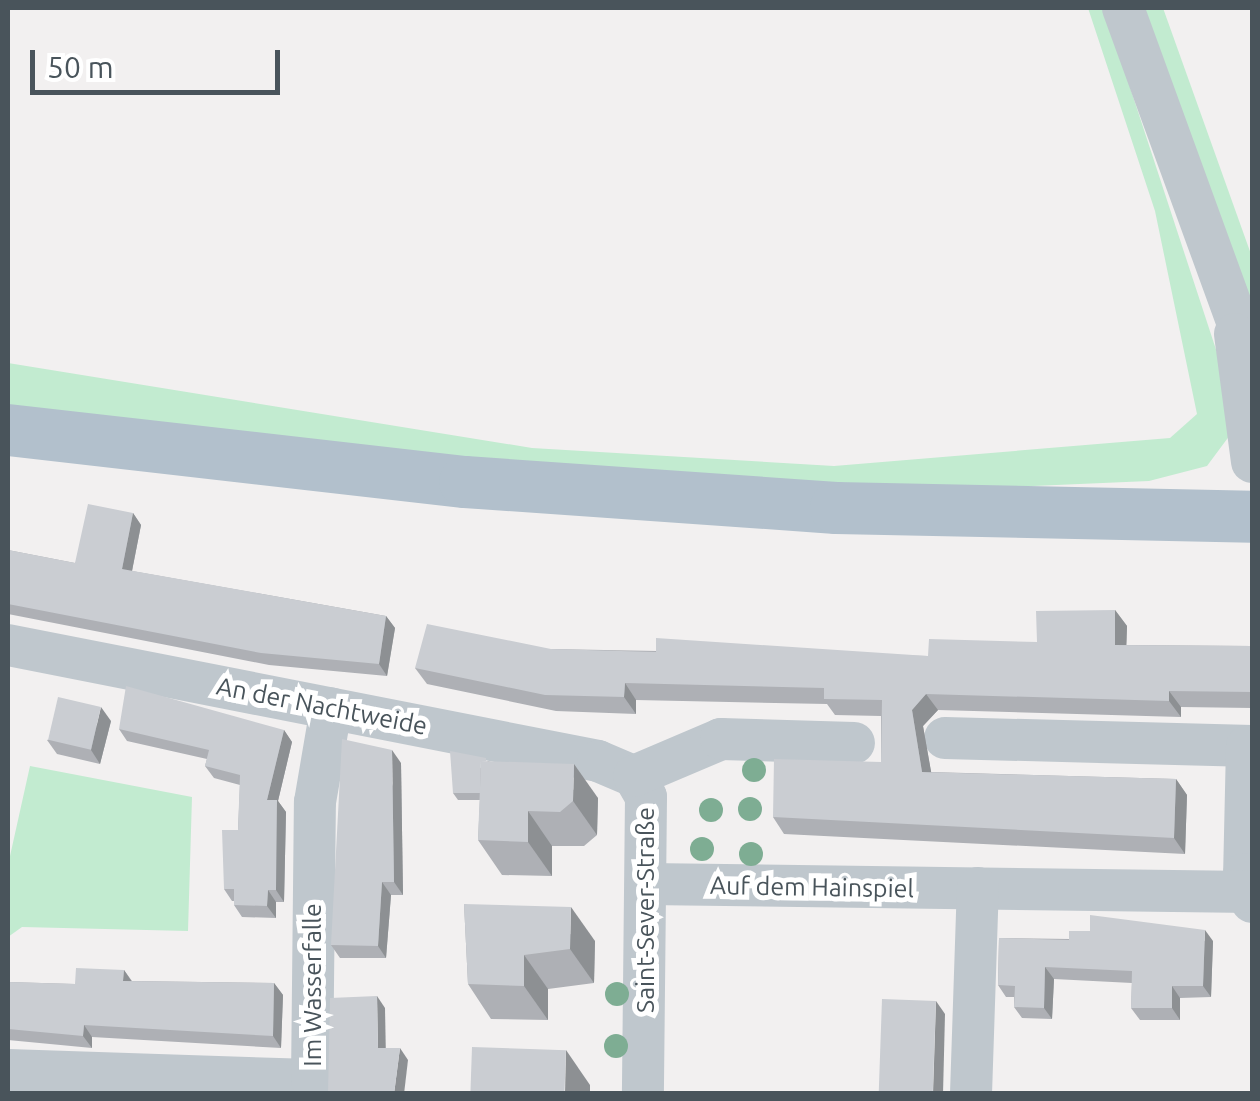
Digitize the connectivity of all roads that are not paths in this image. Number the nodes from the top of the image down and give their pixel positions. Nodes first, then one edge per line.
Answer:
1 (1123, 8) edge
2 (1244, 349) edge
3 (8, 430) edge
4 (1252, 462) edge
5 (1252, 517) edge
6 (8, 645) edge
7 (330, 708) junction
8 (944, 738) dead end
9 (854, 743) dead end
10 (1250, 746) edge
11 (634, 776) junction
12 (647, 884) junction
13 (978, 888) junction
14 (1251, 895) edge
15 (8, 1070) edge
16 (643, 1094) edge
17 (971, 1094) edge

1 - 2 street
2 - 4 street
3 - 5 main road
6 - 7 street, An der Nachtweide
7 - 11 street, An der Nachtweide
7 - 15 street, Im Wasserfalle
8 - 10 street, Auf dem Hainspiel
9 - 11 street, Saint-Sever-Straße
10 - 14 street, Auf dem Hainspiel
11 - 12 street, Saint-Sever-Straße
12 - 13 street, Auf dem Hainspiel
12 - 16 street, Saint-Sever-Straße
13 - 14 street, Auf dem Hainspiel
13 - 17 street

